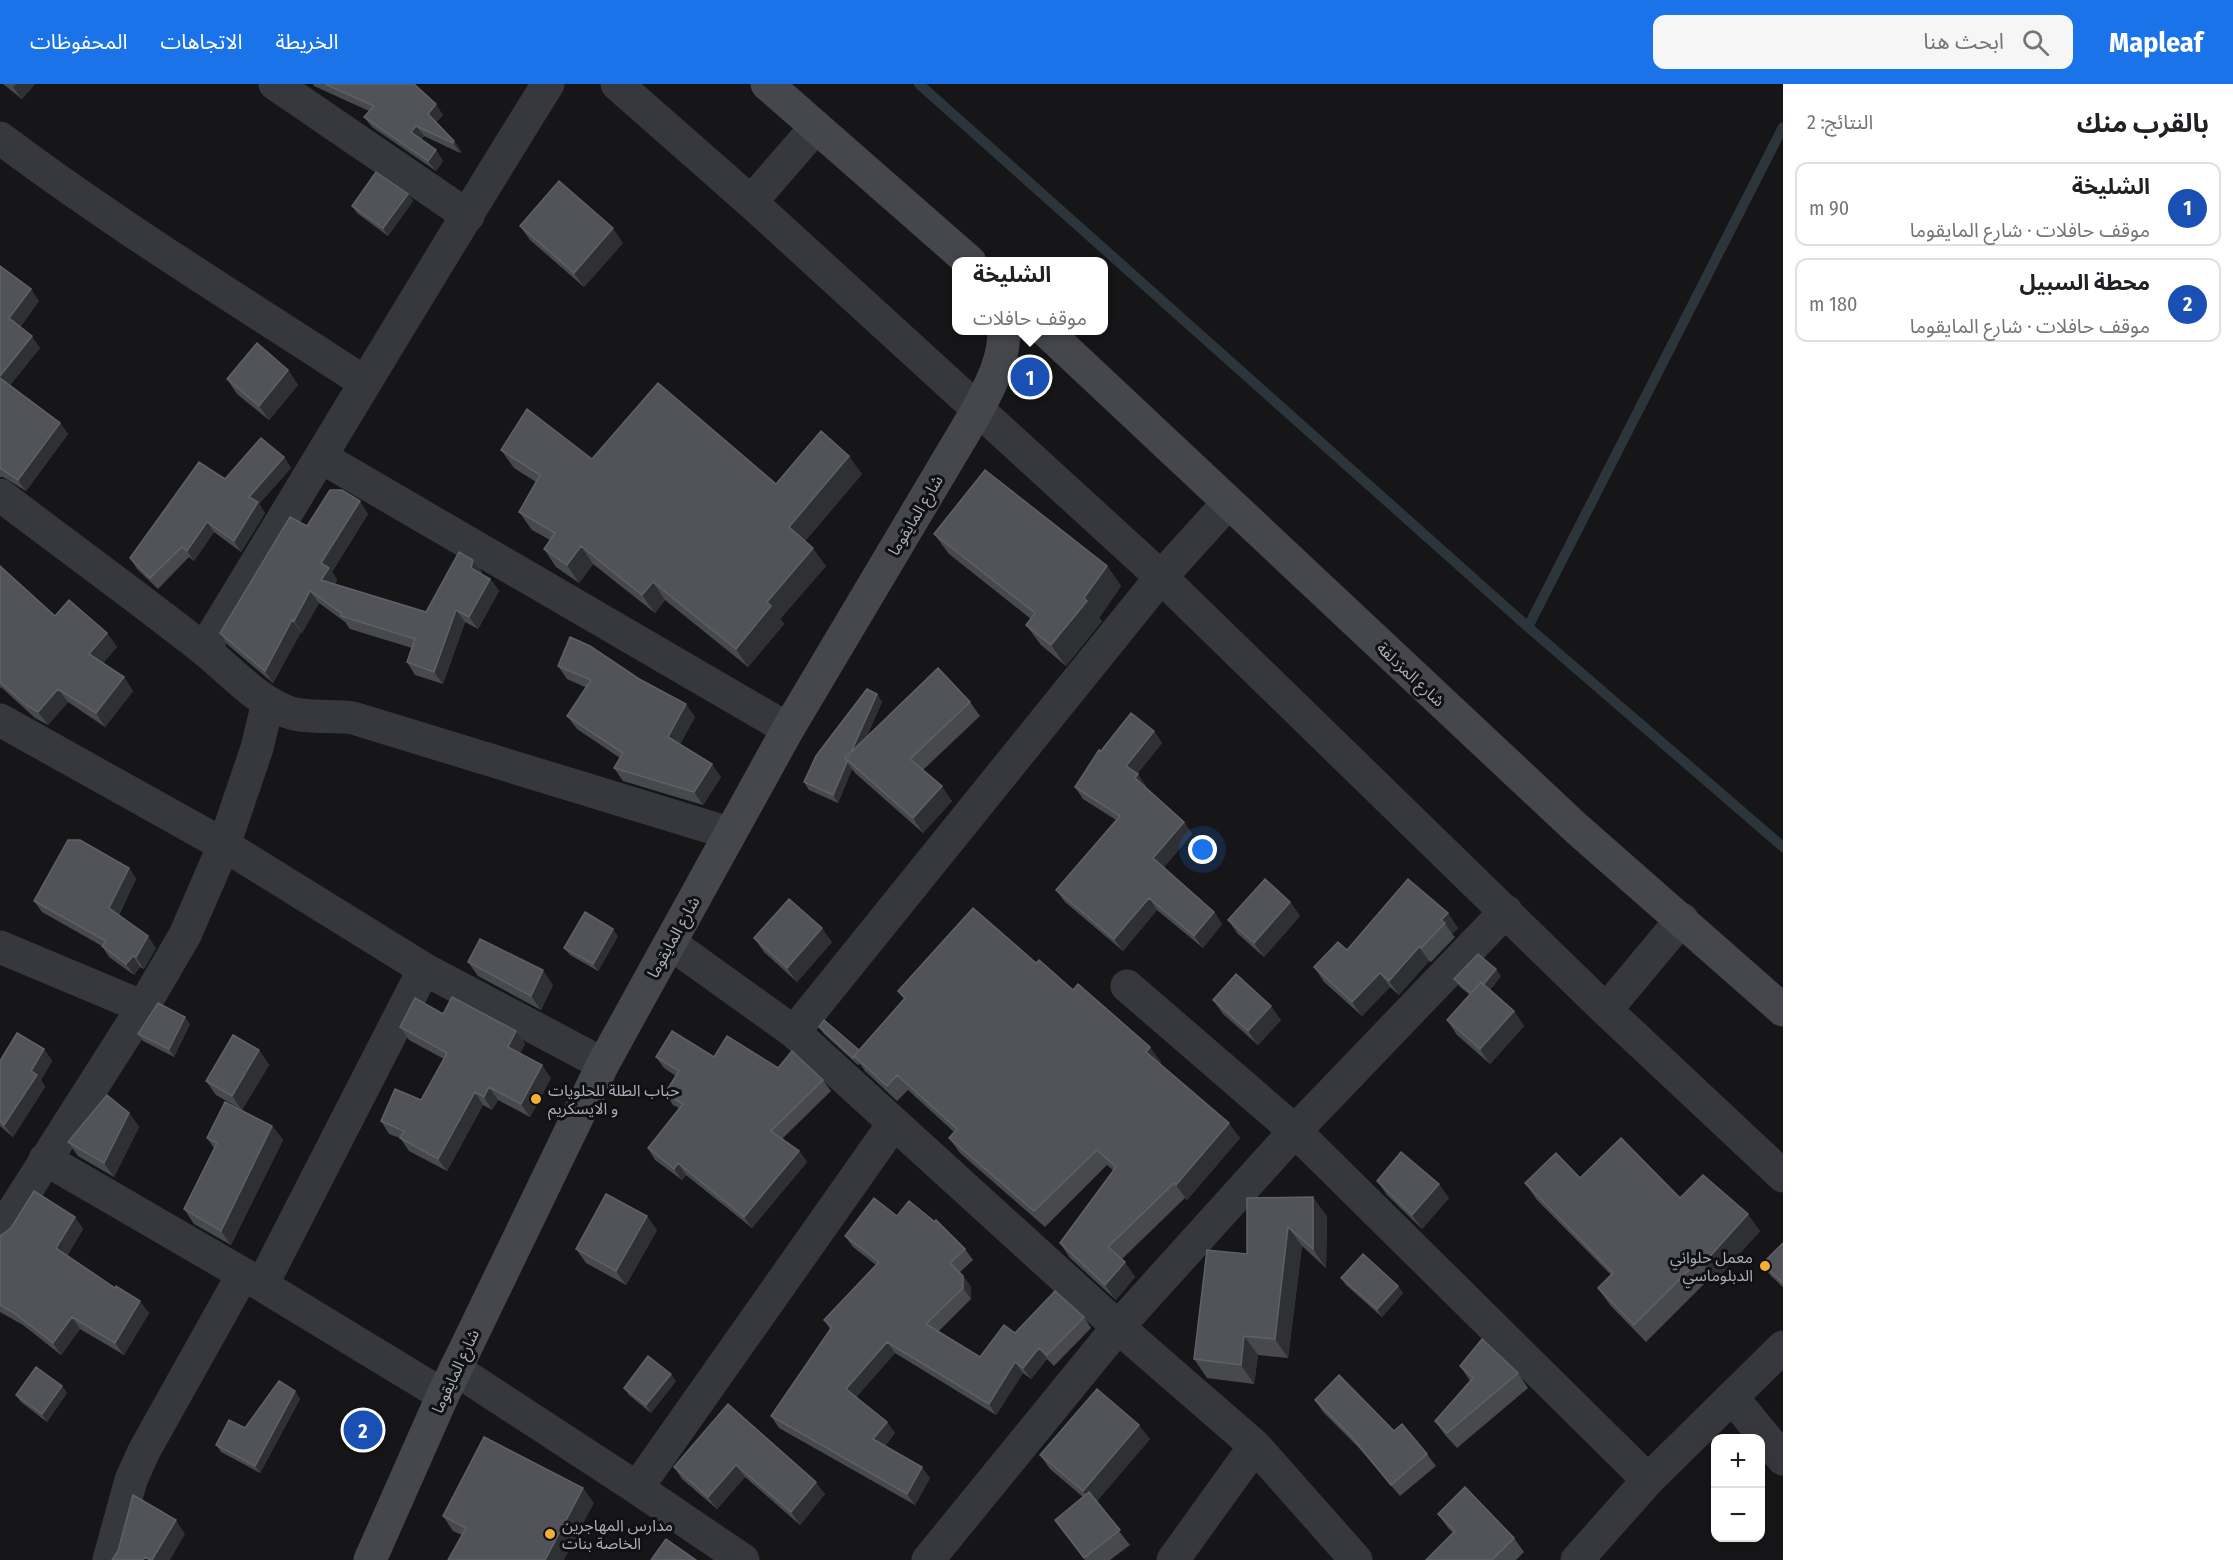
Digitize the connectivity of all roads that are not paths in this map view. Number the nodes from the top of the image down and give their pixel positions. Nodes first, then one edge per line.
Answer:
1 (275, 84) edge
2 (548, 84) edge
3 (617, 84) edge
4 (767, 84) edge
5 (816, 127) junction
6 (0, 138) edge
7 (751, 202) junction
8 (468, 216) junction
9 (965, 257) edge
10 (1004, 335) edge
11 (1050, 335) edge
12 (364, 382) junction
13 (977, 411) junction
14 (321, 457) junction
15 (0, 495) edge
16 (1228, 503) junction
17 (1161, 577) junction
18 (204, 649) junction
19 (268, 702) junction
20 (0, 720) edge
21 (788, 729) junction
22 (729, 833) junction
23 (224, 844) junction
24 (1506, 911) junction
25 (1682, 919) junction
26 (670, 943) junction
27 (0, 947) edge
28 (424, 969) junction
29 (1127, 986) dead end
30 (143, 1007) junction
31 (1606, 1010) junction
32 (1783, 1010) edge
33 (794, 1032) junction
34 (603, 1064) junction
35 (894, 1123) junction
36 (1295, 1131) junction
37 (45, 1159) junction
38 (1782, 1173) edge
39 (0, 1232) edge
40 (252, 1280) junction
41 (1118, 1327) junction
42 (1783, 1347) edge
43 (449, 1382) junction
44 (1732, 1397) junction
45 (1255, 1446) junction
46 (1783, 1459) edge
47 (1648, 1480) junction
48 (637, 1488) junction
49 (372, 1559) edge
50 (109, 1560) edge
51 (742, 1560) edge
52 (928, 1560) edge
53 (1173, 1560) edge
54 (1356, 1560) edge
55 (1577, 1560) edge

1 - 8 street
2 - 8 street
3 - 7 street
4 - 5 street
5 - 7 street
5 - 9 street
6 - 12 street
7 - 13 street
8 - 12 street
10 - 13 street, شارع المايقوما
11 - 16 street, شارع المزدلفة
12 - 14 street
13 - 17 street
13 - 21 street, شارع المايقوما
14 - 18 street
14 - 21 street
15 - 18 street
16 - 17 street
16 - 25 street, شارع المزدلفة
17 - 24 street
17 - 33 street
18 - 19 street
19 - 22 street
19 - 23 street
20 - 23 street
21 - 22 street, شارع المايقوما
22 - 26 street, شارع المايقوما
23 - 28 street
23 - 30 street
24 - 31 street
24 - 36 street
25 - 31 street
25 - 32 street, شارع المزدلفة
26 - 33 street
26 - 34 street, شارع المايقوما
27 - 30 street
28 - 34 street
28 - 40 street
29 - 36 street
30 - 37 street
31 - 38 street
33 - 35 street
34 - 43 street, شارع المايقوما
35 - 41 street
35 - 48 street
36 - 41 street
36 - 47 street
37 - 39 street
37 - 40 street
40 - 43 street
40 - 50 street
41 - 45 street
41 - 52 street
42 - 44 street
43 - 48 street
43 - 49 street, شارع المايقوما
44 - 46 street
44 - 47 street
45 - 53 street
45 - 54 street
47 - 55 street
48 - 51 street

